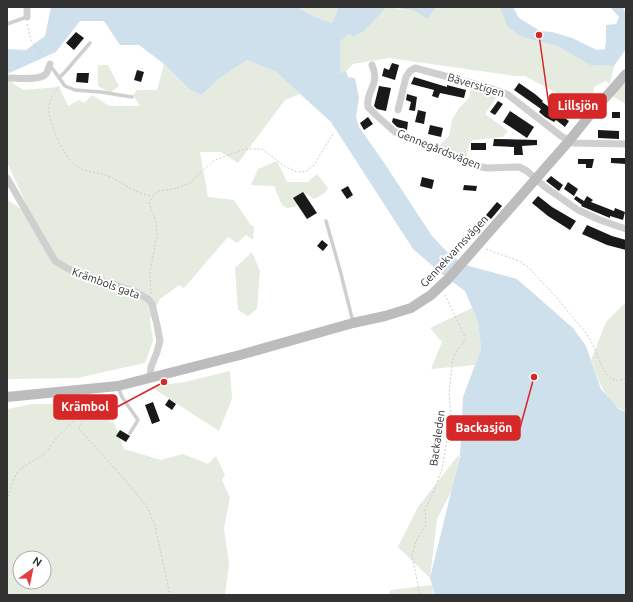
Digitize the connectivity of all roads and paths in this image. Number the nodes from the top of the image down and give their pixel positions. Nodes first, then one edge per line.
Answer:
1 (27, 7) edge
2 (27, 17) junction
3 (7, 24) edge
4 (90, 44) dead end
5 (45, 58) dead end
6 (50, 64) joint
7 (372, 65) dead end
8 (626, 74) edge
9 (7, 78) edge
10 (59, 78) junction
11 (62, 83) junction
12 (132, 97) dead end
13 (398, 110) dead end
14 (334, 132) dead end
15 (569, 141) junction
16 (626, 144) edge
17 (7, 178) edge
18 (536, 179) junction
19 (153, 196) junction
20 (326, 221) dead end
21 (626, 229) edge
22 (476, 245) junction
23 (444, 282) junction
24 (150, 302) junction
25 (353, 323) junction
26 (150, 378) junction
27 (626, 378) edge
28 (120, 390) junction
29 (106, 395) dead end
30 (7, 397) edge
31 (130, 433) dead end
32 (7, 500) edge
33 (170, 595) edge
34 (420, 595) edge

1 - 2 street
2 - 3 lane
2 - 5 path
4 - 10 lane
6 - 9 street
6 - 10 lane
7 - 18 street, Gennegårdsvägen
8 - 15 street, Gennekvarnsvägen
10 - 11 lane
11 - 12 lane
11 - 19 path
13 - 15 street, Bäverstigen
14 - 19 path
15 - 16 street
15 - 18 street, Gennekvarnsvägen
17 - 24 street, Krämbols gata
18 - 21 street
18 - 22 street, Gennekvarnsvägen
19 - 24 path
20 - 25 lane
22 - 23 street, Gennekvarnsvägen
22 - 27 path
23 - 25 street, Gennekvarnsvägen
23 - 34 path, Backaleden
24 - 26 street, Krämbols gata
25 - 26 street, Gennekvarnsvägen
26 - 28 street, Gennekvarnsvägen
28 - 30 street, Gennekvarnsvägen
28 - 31 lane
28 - 33 path
29 - 32 path

